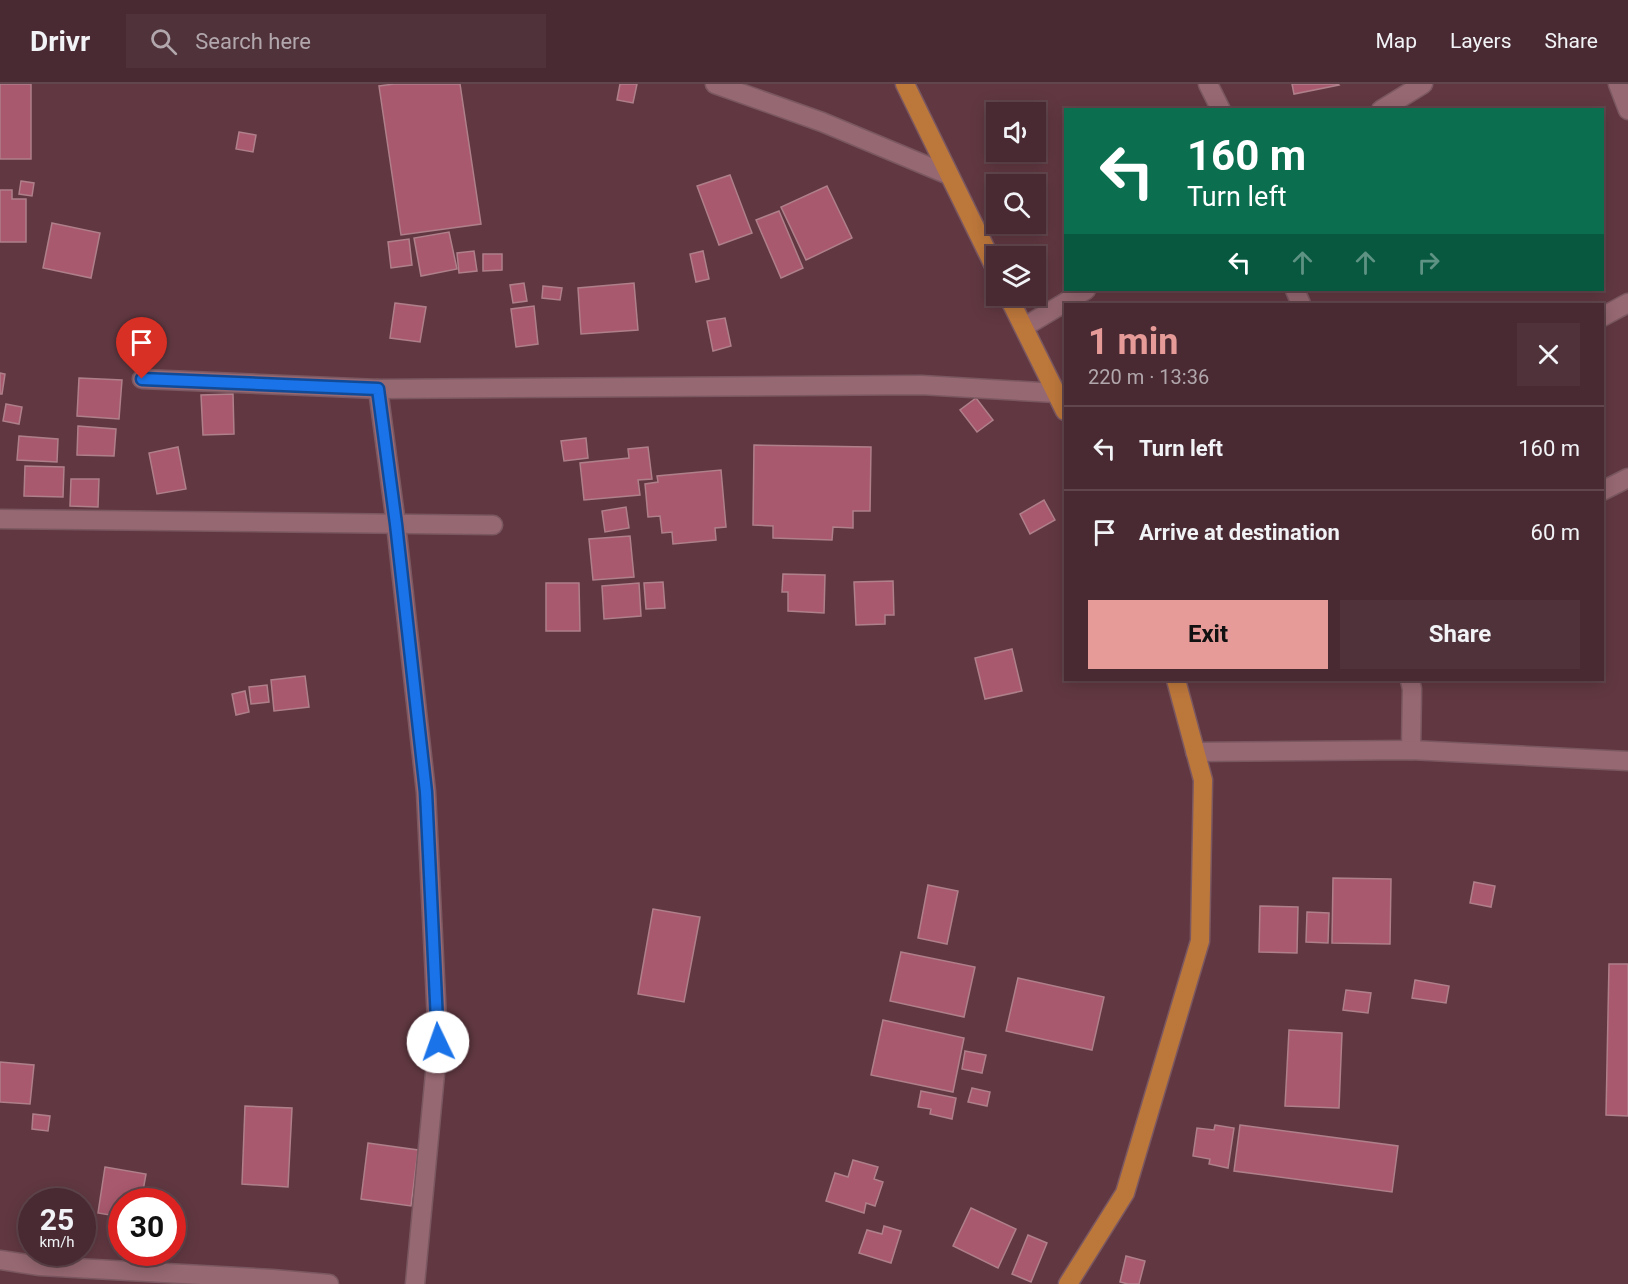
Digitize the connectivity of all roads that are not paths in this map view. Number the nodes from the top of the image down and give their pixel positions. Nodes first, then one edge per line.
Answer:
1 (715, 84) edge
2 (905, 84) edge
3 (1208, 84) edge
4 (1423, 84) edge
5 (1618, 84) edge
6 (1220, 108) edge
7 (1384, 108) edge
8 (1628, 110) edge
9 (949, 174) junction
10 (986, 250) edge
11 (1084, 291) edge
12 (1064, 303) edge
13 (1064, 303) edge
14 (1628, 303) edge
15 (1013, 306) edge
16 (1604, 316) edge
17 (1024, 327) junction
18 (142, 379) dead end
19 (378, 389) junction
20 (1056, 393) junction
21 (1064, 409) edge
22 (1628, 478) edge
23 (1604, 490) edge
24 (0, 519) edge
25 (396, 524) junction
26 (493, 525) dead end
27 (1176, 681) edge
28 (1410, 681) edge
29 (1411, 750) junction
30 (1195, 752) junction
31 (1628, 761) edge
32 (0, 1260) edge
33 (329, 1284) edge
34 (415, 1284) edge
35 (1068, 1284) edge

1 - 9 street
2 - 9 main road
3 - 6 street
4 - 7 street
5 - 8 street
9 - 10 main road
11 - 13 street
12 - 17 street
14 - 16 street
15 - 17 main road
17 - 20 main road
18 - 19 street
19 - 20 street
19 - 25 street
20 - 21 main road
22 - 23 street
24 - 25 street
25 - 26 street
25 - 34 street
27 - 30 main road
28 - 29 street
29 - 30 street
29 - 31 street
30 - 35 main road
32 - 33 street

